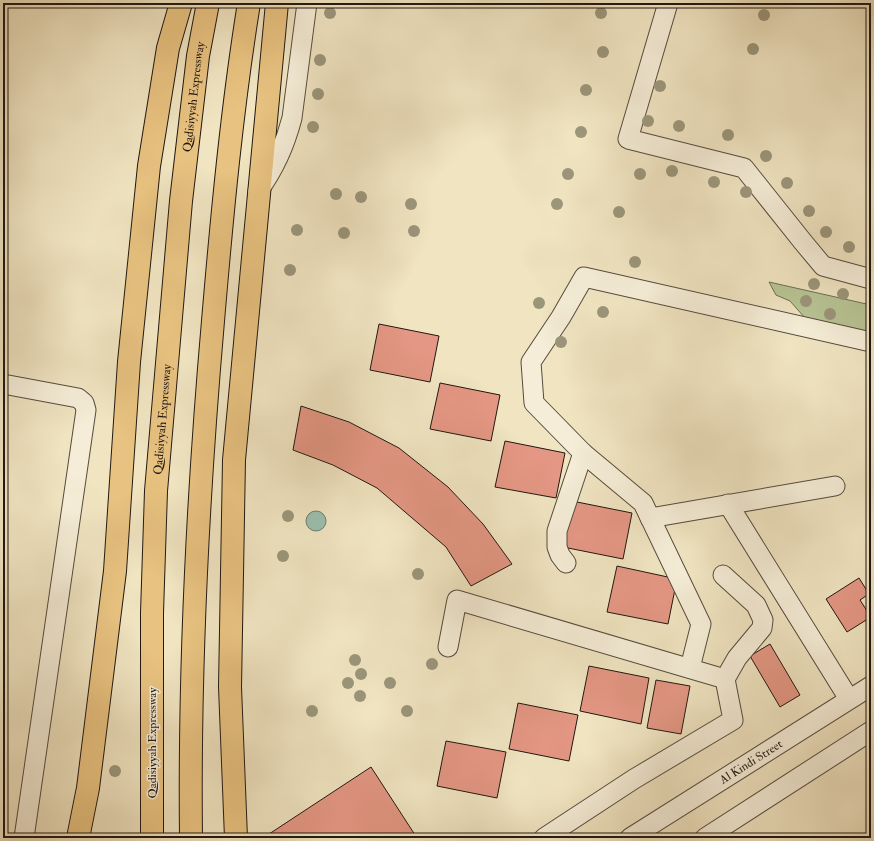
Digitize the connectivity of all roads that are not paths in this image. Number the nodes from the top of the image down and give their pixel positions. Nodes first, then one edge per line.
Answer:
1 (182, 3) edge
2 (208, 3) edge
3 (249, 3) edge
4 (277, 3) edge
5 (307, 3) edge
6 (668, 3) edge
7 (258, 191) junction
8 (871, 279) edge
9 (871, 342) edge
10 (3, 384) edge
11 (583, 453) junction
12 (835, 486) dead end
13 (728, 504) junction
14 (650, 518) junction
15 (566, 563) dead end
16 (723, 575) dead end
17 (448, 647) dead end
18 (690, 668) junction
19 (725, 678) junction
20 (871, 686) edge
21 (849, 699) junction
22 (871, 731) edge
23 (24, 838) edge
24 (78, 838) edge
25 (152, 838) edge
26 (191, 838) edge
27 (236, 838) edge
28 (544, 838) edge
29 (630, 838) edge
30 (705, 838) edge

1 - 24 highway
2 - 25 highway, Qadisiyyah Expressway
3 - 26 highway
4 - 7 highway
5 - 7 street
6 - 8 street
7 - 27 highway
9 - 11 street
10 - 23 street
11 - 14 street
11 - 15 street
12 - 13 street
13 - 14 street
13 - 21 street
14 - 18 street
16 - 19 street
17 - 18 street
18 - 19 street
19 - 28 street
20 - 21 street, Al Kindi Street
21 - 29 street, Al Kindi Street
22 - 30 street

